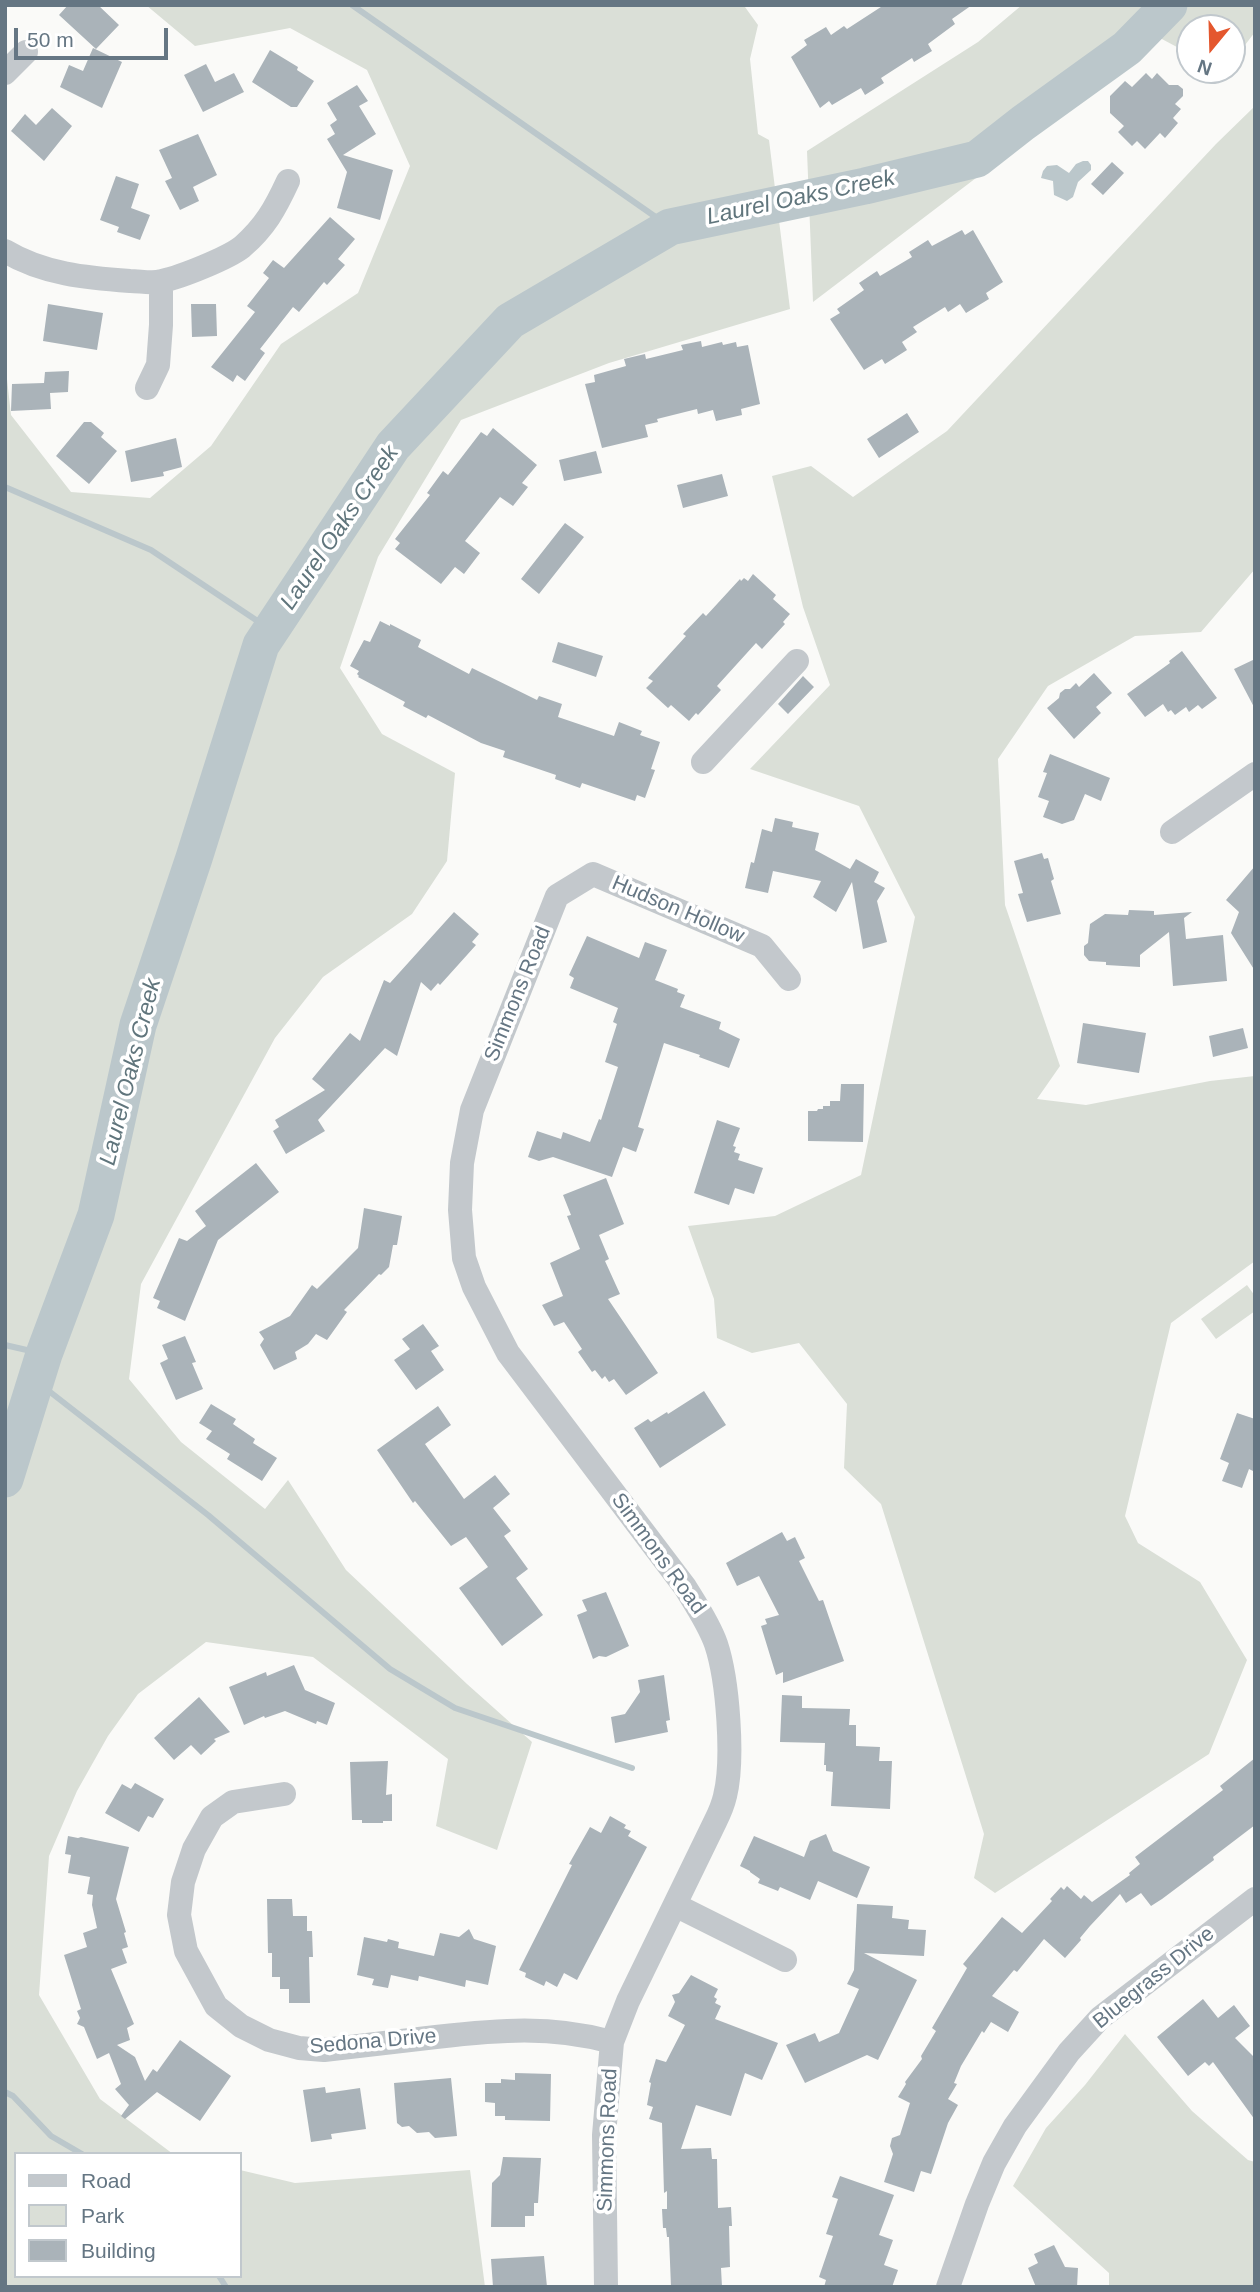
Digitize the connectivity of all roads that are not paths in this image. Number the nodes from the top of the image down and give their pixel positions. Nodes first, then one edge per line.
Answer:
1 (26, 52) dead end
2 (5, 73) edge
3 (288, 181) dead end
4 (5, 251) edge
5 (161, 282) junction
6 (147, 388) dead end
7 (797, 661) dead end
8 (703, 762) dead end
9 (1255, 774) edge
10 (1172, 832) dead end
11 (593, 874) joint
12 (789, 979) dead end
13 (284, 1794) dead end
14 (1253, 1903) edge
15 (675, 1905) junction
16 (785, 1960) dead end
17 (612, 2042) junction
18 (606, 2287) edge
19 (948, 2287) edge

1 - 2 street
3 - 5 street
4 - 5 street
5 - 6 street
7 - 8 street
9 - 10 street
11 - 12 street, Hudson Hollow
11 - 15 street, Simmons Road
13 - 17 street, Sedona Drive
14 - 19 street, Bluegrass Drive
15 - 16 street
15 - 17 street, Simmons Road
17 - 18 street, Simmons Road

